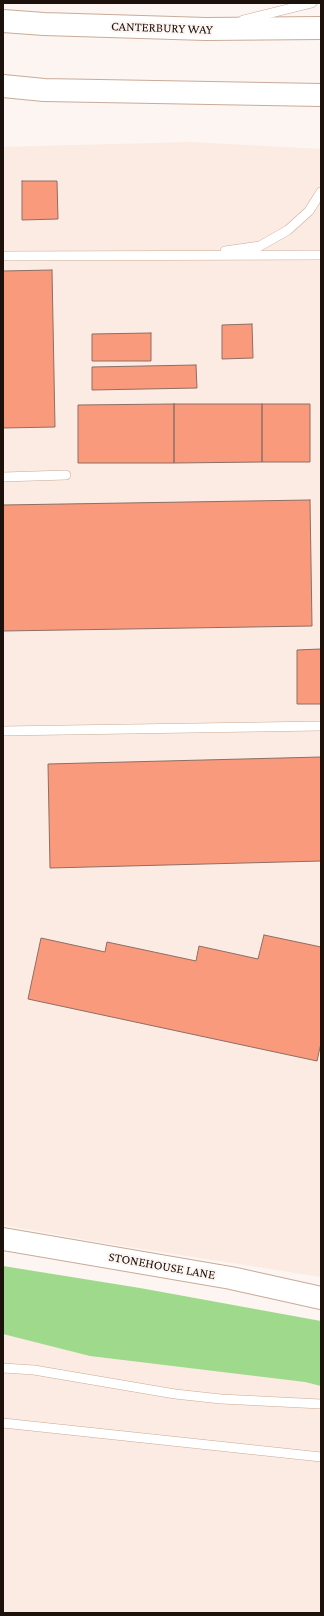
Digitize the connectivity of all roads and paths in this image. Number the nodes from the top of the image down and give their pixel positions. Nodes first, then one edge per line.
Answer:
1 (312, 3) edge
2 (3, 21) edge
3 (321, 28) edge
4 (206, 30) junction
5 (3, 86) edge
6 (321, 95) edge
7 (321, 192) edge
8 (190, 255) junction
9 (321, 255) edge
10 (3, 256) edge
11 (66, 475) dead end
12 (3, 477) edge
13 (321, 726) edge
14 (3, 731) edge
15 (3, 1239) edge
16 (321, 1298) edge
17 (3, 1368) edge
18 (321, 1404) edge
19 (3, 1423) edge
20 (321, 1457) edge

1 - 4 lane
2 - 4 main road, CANTERBURY WAY
3 - 4 main road, CANTERBURY WAY
5 - 6 main road
7 - 8 lane
8 - 9 lane
8 - 10 lane
11 - 12 lane
13 - 14 lane
15 - 16 main road, STONEHOUSE LANE
17 - 18 lane
19 - 20 lane

